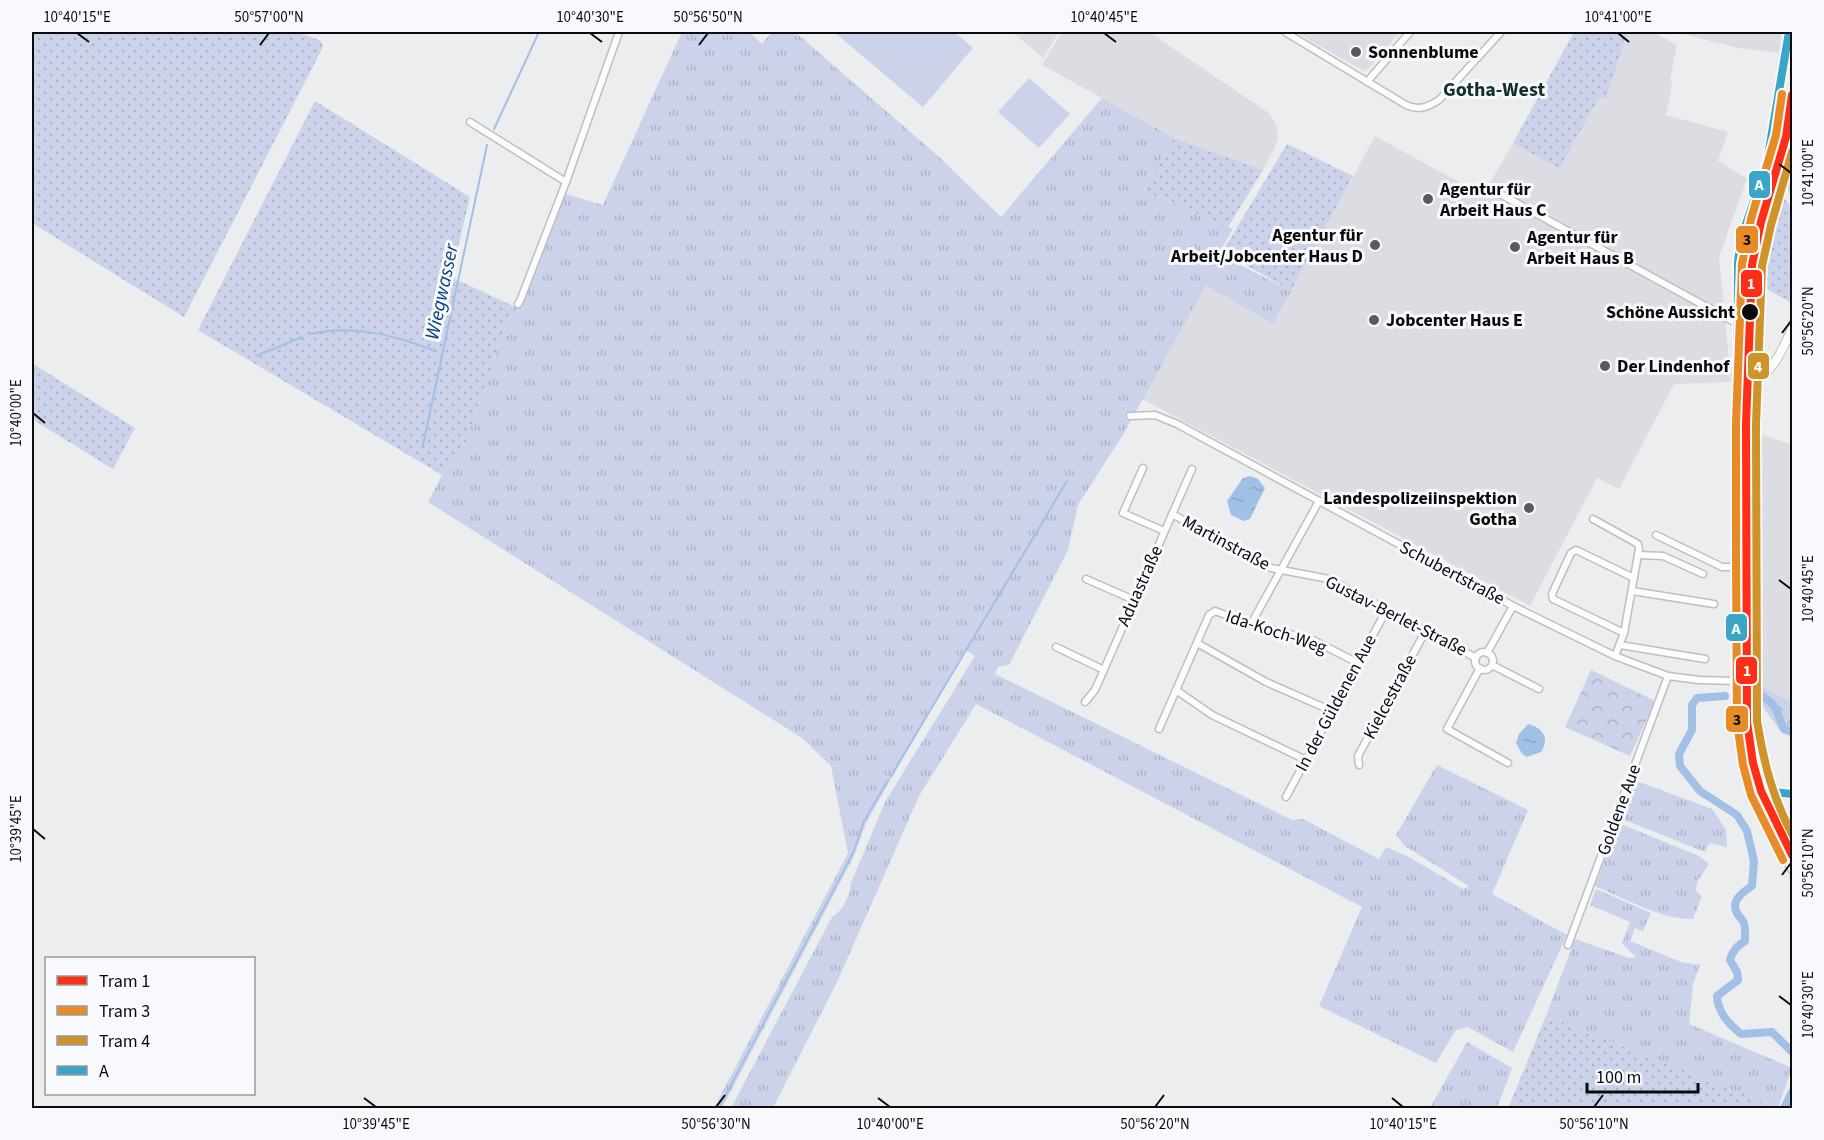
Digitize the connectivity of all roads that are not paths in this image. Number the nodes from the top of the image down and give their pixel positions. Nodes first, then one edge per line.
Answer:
1 (619, 32) edge
2 (1285, 32) edge
3 (1410, 32) edge
4 (1501, 32) edge
5 (1789, 32) edge
6 (1367, 82) junction
7 (470, 122) dead end
8 (566, 182) junction
9 (1502, 195) dead end
10 (518, 304) dead end
11 (1738, 324) junction
12 (1792, 329) edge
13 (1737, 382) junction
14 (1130, 416) dead end
15 (1143, 468) dead end
16 (1192, 469) dead end
17 (1319, 501) junction
18 (1172, 514) junction
19 (1593, 519) dead end
20 (1164, 531) junction
21 (1656, 535) dead end
22 (1638, 555) junction
23 (1736, 567) junction
24 (1280, 571) junction
25 (1702, 574) dead end
26 (1634, 578) junction
27 (1086, 579) dead end
28 (1632, 591) junction
29 (1134, 600) junction
30 (1714, 604) dead end
31 (1513, 606) junction
32 (1387, 609) junction
33 (1251, 624) junction
34 (1426, 630) junction
35 (1624, 633) junction
36 (1197, 643) junction
37 (1620, 645) junction
38 (1056, 647) dead end
39 (1487, 653) junction
40 (1615, 656) junction
41 (1476, 658) junction
42 (1705, 659) dead end
43 (1358, 663) junction
44 (1492, 665) junction
45 (1480, 668) junction
46 (1104, 669) junction
47 (1668, 676) junction
48 (1736, 681) junction
49 (1539, 689) dead end
50 (1176, 690) junction
51 (1085, 702) dead end
52 (1332, 711) junction
53 (1159, 729) dead end
54 (1306, 759) junction
55 (1508, 763) dead end
56 (1359, 765) dead end
57 (1752, 786) junction
58 (1792, 795) edge
59 (1286, 797) dead end
60 (1792, 870) edge
61 (1568, 945) dead end

1 - 8 street
2 - 6 street
3 - 6 street
4 - 6 street
5 - 11 main road
7 - 8 street
8 - 10 street
9 - 11 street
11 - 13 main road
12 - 13 street
13 - 23 main road
14 - 17 street, Schubertstraße
15 - 20 street
16 - 18 street, Aduastraße
17 - 24 street
17 - 31 street, Schubertstraße
18 - 20 street, Aduastraße
18 - 24 street, Martinstraße
19 - 22 street
20 - 29 street, Aduastraße
21 - 23 street
22 - 25 street
22 - 26 street
23 - 48 main road
24 - 32 street, Gustav-Berlet-Straße
24 - 33 street
26 - 28 street
26 - 35 street
27 - 29 street
28 - 30 street
28 - 35 street
29 - 46 street, Aduastraße
31 - 39 street
31 - 40 street, Schubertstraße
32 - 34 street, Gustav-Berlet-Straße
32 - 43 street, In der Güldenen Aue
33 - 36 street, Ida-Koch-Weg
33 - 43 street, Ida-Koch-Weg
34 - 41 street, Gustav-Berlet-Straße
34 - 56 street, Kielcestraße
35 - 37 street
36 - 50 street, Ida-Koch-Weg
36 - 52 street
37 - 40 street
37 - 42 street
38 - 46 street
39 - 41 street
39 - 44 street
40 - 47 street, Schubertstraße
41 - 45 street
43 - 52 street, In der Güldenen Aue
44 - 45 street
44 - 49 street
45 - 55 street
46 - 51 street, Aduastraße
47 - 48 street, Schubertstraße
47 - 61 street, Goldene Aue
48 - 57 main road
50 - 53 street, Ida-Koch-Weg
50 - 54 street
52 - 54 street, In der Güldenen Aue
54 - 59 street, In der Güldenen Aue
57 - 58 main road
57 - 60 street

